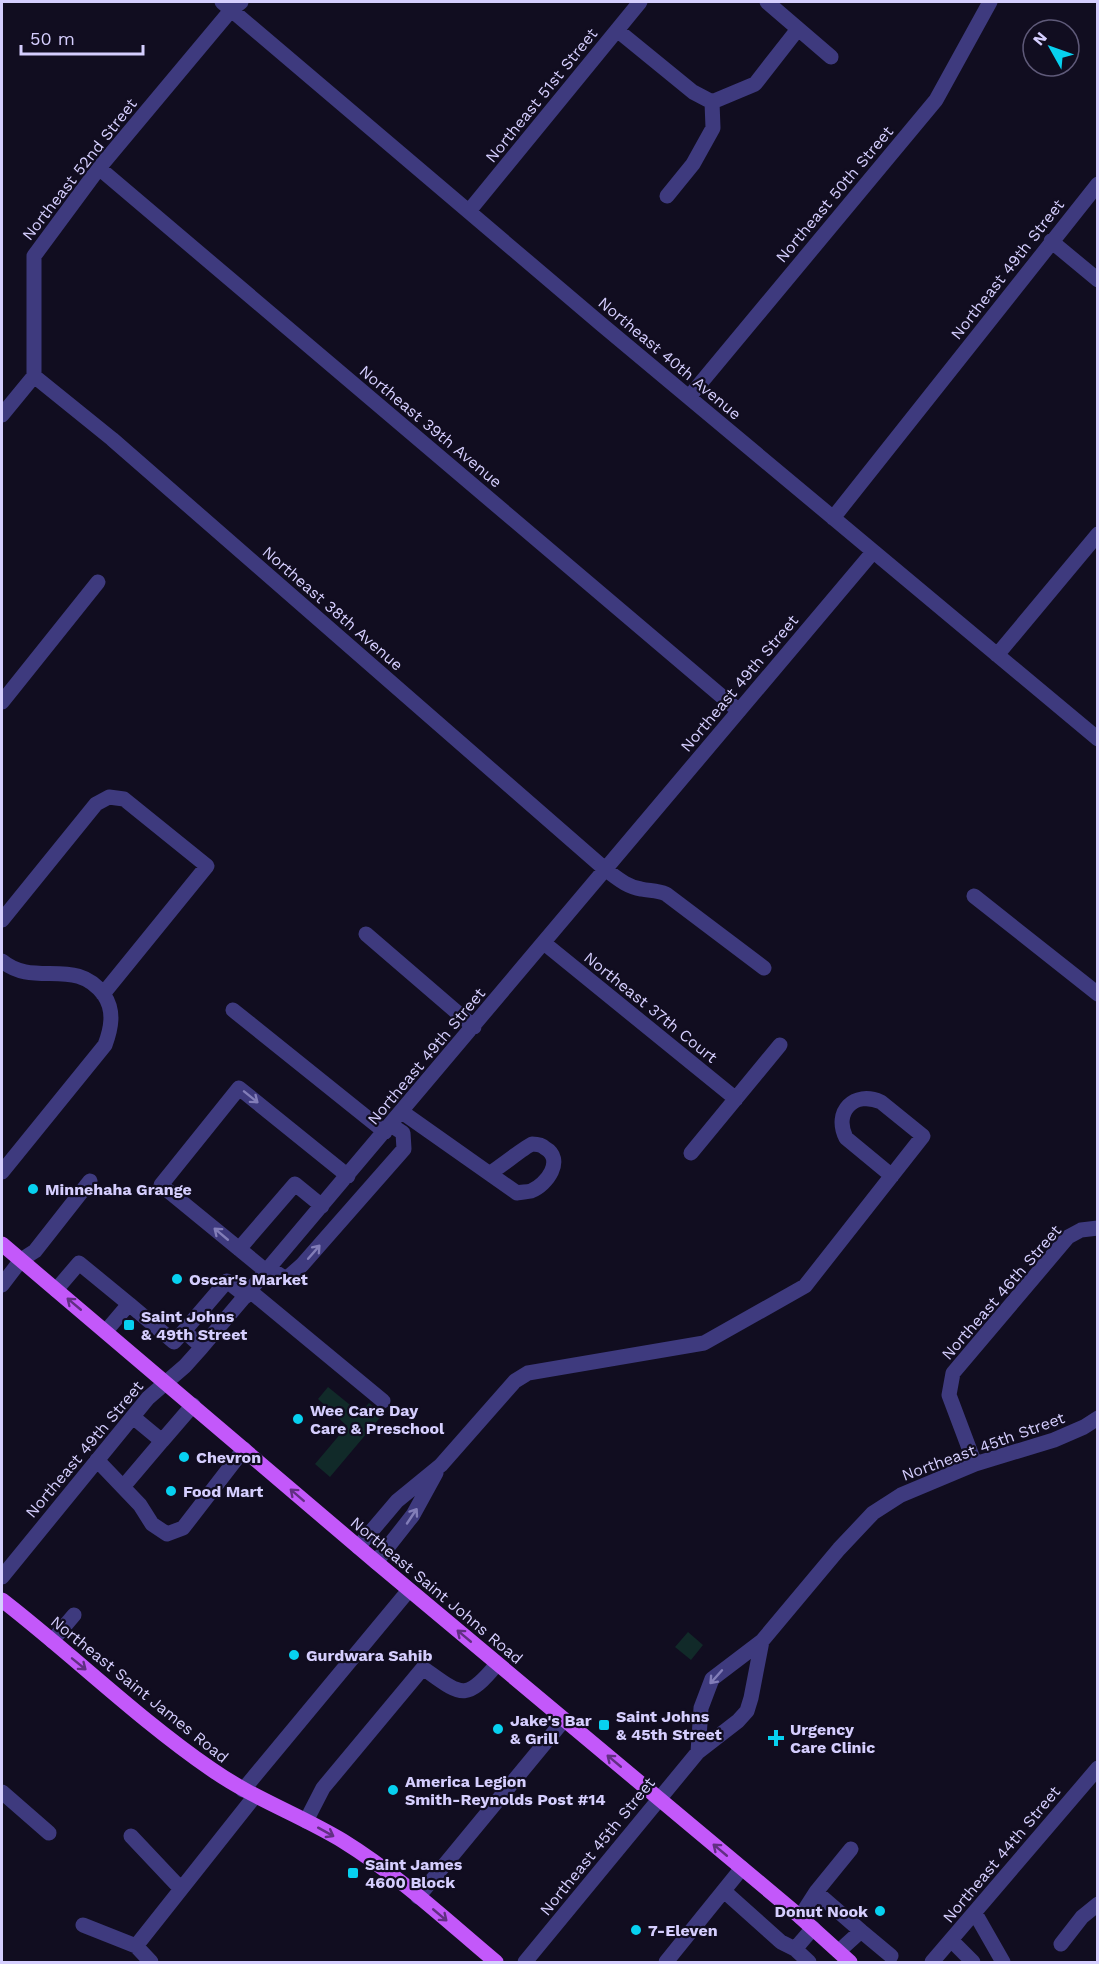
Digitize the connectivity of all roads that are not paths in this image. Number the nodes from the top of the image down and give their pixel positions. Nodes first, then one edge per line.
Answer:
1 (640, 2) edge
2 (767, 2) edge
3 (990, 2) edge
4 (232, 4) edge
5 (798, 29) junction
6 (616, 30) junction
7 (831, 57) dead end
8 (712, 102) junction
9 (99, 168) junction
10 (1098, 184) edge
11 (667, 196) dead end
12 (469, 212) junction
13 (1051, 241) junction
14 (1098, 280) edge
15 (34, 376) junction
16 (688, 397) junction
17 (2, 415) edge
18 (833, 518) junction
19 (1098, 534) edge
20 (873, 552) junction
21 (98, 582) dead end
22 (997, 655) junction
23 (2, 702) edge
24 (739, 711) junction
25 (1098, 739) edge
26 (606, 870) junction
27 (974, 896) dead end
28 (2, 920) edge
29 (366, 934) dead end
30 (544, 943) junction
31 (2, 961) edge
32 (764, 968) dead end
33 (103, 994) junction
34 (1098, 994) edge
35 (233, 1010) dead end
36 (474, 1027) junction
37 (780, 1045) dead end
38 (736, 1099) junction
39 (402, 1112) junction
40 (388, 1129) junction
41 (691, 1153) dead end
42 (2, 1172) edge
43 (490, 1173) dead end
44 (348, 1176) junction
45 (892, 1176) junction
46 (90, 1181) dead end
47 (322, 1206) junction
48 (1098, 1228) edge
49 (2, 1244) edge
50 (239, 1249) junction
51 (21, 1260) junction
52 (268, 1270) junction
53 (2, 1285) edge
54 (56, 1290) junction
55 (248, 1293) junction
56 (129, 1304) junction
57 (106, 1331) junction
58 (184, 1331) junction
59 (202, 1347) junction
60 (167, 1382) junction
61 (383, 1401) dead end
62 (193, 1405) junction
63 (133, 1417) junction
64 (1098, 1418) edge
65 (162, 1441) junction
66 (244, 1449) junction
67 (97, 1460) junction
68 (975, 1464) junction
69 (441, 1465) junction
70 (123, 1487) junction
71 (358, 1547) junction
72 (376, 1562) junction
73 (2, 1577) edge
74 (409, 1590) junction
75 (2, 1600) edge
76 (74, 1615) dead end
77 (52, 1641) junction
78 (762, 1641) junction
79 (497, 1664) junction
80 (564, 1720) junction
81 (698, 1752) junction
82 (1098, 1768) edge
83 (2, 1792) edge
84 (249, 1793) junction
85 (658, 1798) junction
86 (306, 1821) junction
87 (50, 1833) dead end
88 (131, 1836) dead end
89 (851, 1849) dead end
90 (742, 1868) junction
91 (181, 1889) junction
92 (724, 1890) junction
93 (816, 1892) junction
94 (418, 1897) junction
95 (1098, 1904) edge
96 (975, 1913) junction
97 (800, 1917) junction
98 (83, 1925) dead end
99 (813, 1928) junction
100 (861, 1931) junction
101 (951, 1940) junction
102 (1061, 1944) dead end
103 (136, 1946) junction
104 (795, 1949) junction
105 (891, 1956) dead end
106 (845, 1959) edge
107 (151, 1962) edge
108 (496, 1962) edge
109 (525, 1962) edge
110 (666, 1962) edge
111 (809, 1962) edge
112 (932, 1962) edge
113 (973, 1962) edge
114 (1003, 1962) edge

1 - 6 street, Northeast 51st Street
2 - 5 street
3 - 16 street, Northeast 50th Street
4 - 9 street, Northeast 52nd Street
4 - 12 street, Northeast 40th Avenue
5 - 7 street
5 - 8 street
6 - 8 street
6 - 12 street, Northeast 51st Street
8 - 11 street
9 - 15 street, Northeast 52nd Street
9 - 24 street, Northeast 39th Avenue
10 - 13 street, Northeast 49th Street
12 - 16 street, Northeast 40th Avenue
13 - 14 street
13 - 18 street, Northeast 49th Street
15 - 17 street
15 - 26 street, Northeast 38th Avenue
16 - 18 street, Northeast 40th Avenue
18 - 20 street, Northeast 40th Avenue
19 - 22 street
20 - 22 street, Northeast 40th Avenue
20 - 24 street, Northeast 49th Street
21 - 23 street
22 - 25 street, Northeast 40th Avenue
24 - 26 street, Northeast 49th Street
26 - 30 street, Northeast 49th Street
26 - 32 street, Northeast 38th Avenue
27 - 34 street
28 - 33 street
29 - 36 street
30 - 36 street, Northeast 49th Street
30 - 38 street, Northeast 37th Court
31 - 33 street
33 - 42 street
35 - 40 street
36 - 39 street, Northeast 49th Street
37 - 38 street
38 - 41 street
39 - 40 street, Northeast 49th Street
39 - 43 street
40 - 44 street, Northeast 49th Street
52 -> 40 street
44 - 47 street, Northeast 49th Street
50 -> 44 street
45 - 45 street
45 - 69 street
46 - 51 street
47 - 50 street
47 - 52 street, Northeast 49th Street
48 - 68 street, Northeast 46th Street
49 - 51 main road, Northeast Saint Johns Road
50 - 52 street
51 - 53 street
51 - 54 main road, Northeast Saint Johns Road
52 - 55 street, Northeast 49th Street
54 - 56 street
57 -> 54 main road, Northeast Saint Johns Road
55 - 58 street
55 - 59 street, Northeast 49th Street
55 - 61 street
56 - 57 street
56 - 58 street
57 - 60 main road, Northeast Saint Johns Road
58 - 59 street
59 - 60 street, Northeast 49th Street
60 - 62 main road, Northeast Saint Johns Road
60 - 63 street, Northeast 49th Street
62 - 65 street
62 - 66 main road, Northeast Saint Johns Road
63 - 65 street
63 - 67 street, Northeast 49th Street
64 - 68 street, Northeast 45th Street
65 - 70 street
66 - 70 street
71 -> 66 main road, Northeast Saint Johns Road
67 - 70 street
67 - 73 street, Northeast 49th Street
68 - 78 street, Northeast 45th Street
69 - 71 street
72 -> 69 street
71 - 72 main road, Northeast Saint Johns Road
72 - 74 main road, Northeast Saint Johns Road
79 -> 74 main road, Northeast Saint Johns Road
74 - 84 street
75 - 77 main road, Northeast Saint James Road
76 - 77 street
77 -> 84 main road, Northeast Saint James Road
78 - 81 street, Northeast 45th Street
78 -> 81 street, Northeast 45th Street
79 - 80 main road, Northeast Saint Johns Road
79 - 86 street
85 -> 80 main road, Northeast Saint Johns Road
80 - 94 street
81 - 85 street, Northeast 45th Street
82 - 96 street, Northeast 44th Street
83 - 87 street
84 - 86 main road, Northeast Saint James Road
84 - 91 street
90 -> 85 main road, Northeast Saint Johns Road
85 - 109 street, Northeast 45th Street
86 -> 94 main road, Northeast Saint James Road
88 - 91 street
89 - 93 street
90 - 92 street
90 - 97 main road, Northeast Saint Johns Road
91 - 103 street
92 - 104 street
92 - 110 street
93 - 97 street
93 - 100 street
94 -> 108 main road, Northeast Saint James Road
95 - 102 street
96 - 101 street, Northeast 44th Street
96 - 114 street
97 - 99 main road, Northeast Saint Johns Road
98 - 103 street
99 - 104 street
99 - 106 main road, Northeast Saint Johns Road
100 - 105 street
100 - 106 street
101 - 112 street, Northeast 44th Street
101 - 113 street
103 - 107 street
104 - 111 street

